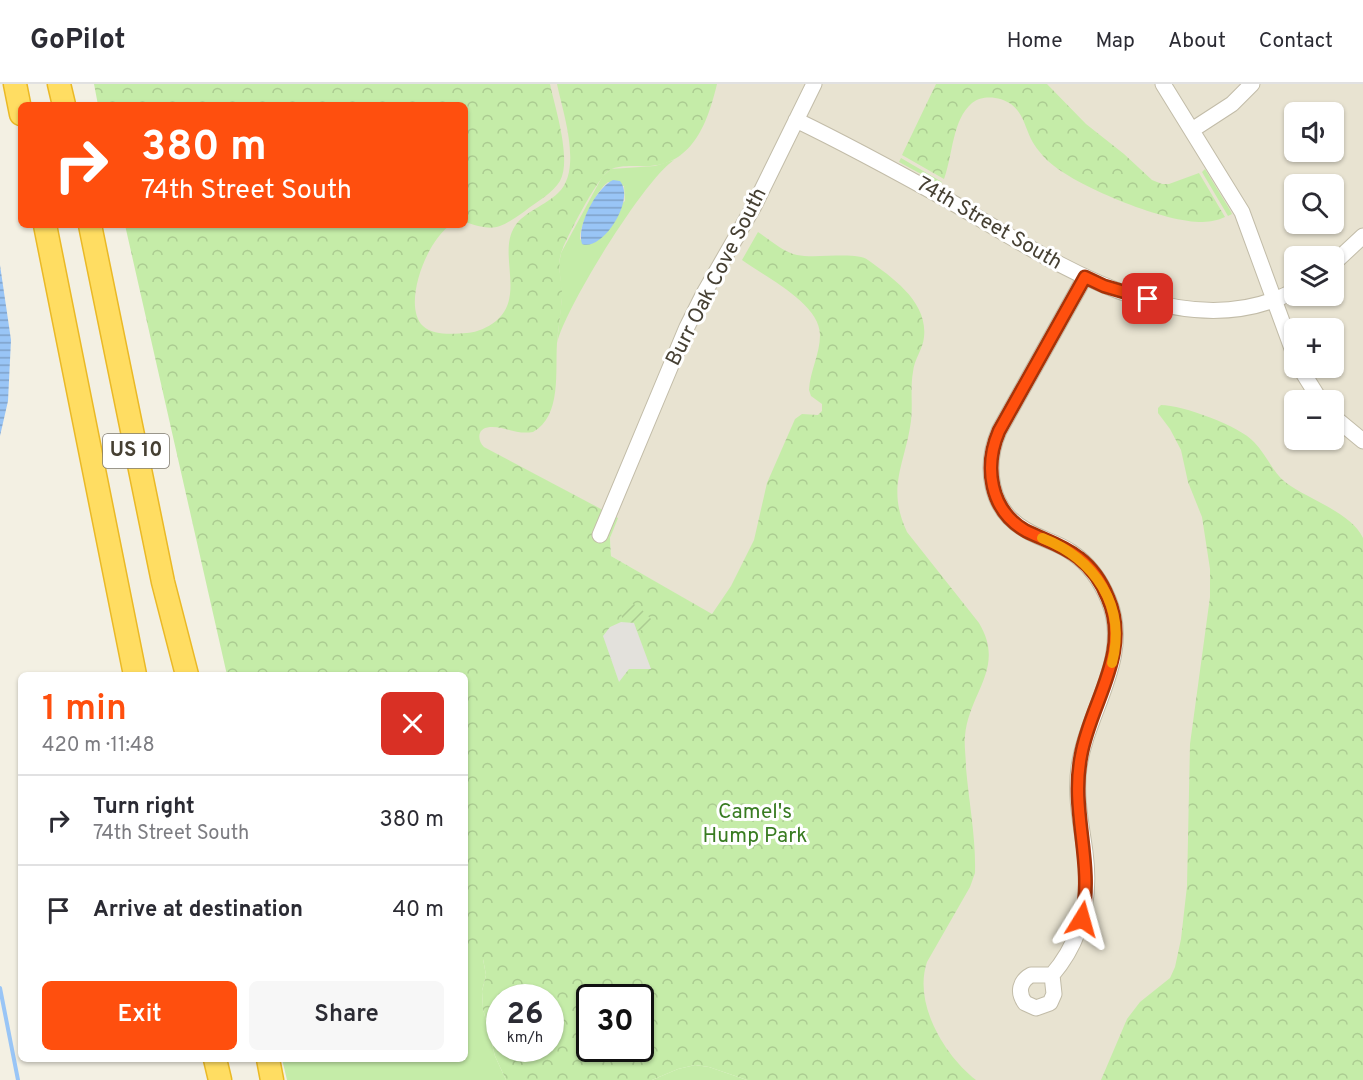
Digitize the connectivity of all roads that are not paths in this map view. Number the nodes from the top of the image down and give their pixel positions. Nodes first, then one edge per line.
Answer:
1 (15, 84) edge
2 (60, 84) edge
3 (814, 84) edge
4 (1163, 84) edge
5 (1252, 84) edge
6 (19, 102) edge
7 (63, 102) edge
8 (796, 120) junction
9 (1192, 130) junction
10 (46, 228) edge
11 (91, 228) edge
12 (1363, 237) edge
13 (1344, 254) edge
14 (1085, 277) junction
15 (1284, 296) edge
16 (1275, 300) junction
17 (1284, 326) edge
18 (1344, 425) edge
19 (1363, 441) edge
20 (600, 535) dead end
21 (134, 672) edge
22 (186, 672) edge
23 (1053, 975) dead end
24 (216, 1062) edge
25 (269, 1062) edge
26 (220, 1080) edge
27 (272, 1080) edge

1 - 6 highway
2 - 7 highway
3 - 8 street, Burr Oak Cove South
4 - 9 street
5 - 9 street
8 - 14 street, 74th Street South
8 - 20 street, Burr Oak Cove South
9 - 16 street
10 - 21 highway, US 10
11 - 22 highway, US 10
12 - 13 street
14 - 16 street, 74th Street South
14 - 23 street
15 - 16 street, 74th Street South
16 - 17 street
18 - 19 street
24 - 26 highway
25 - 27 highway

